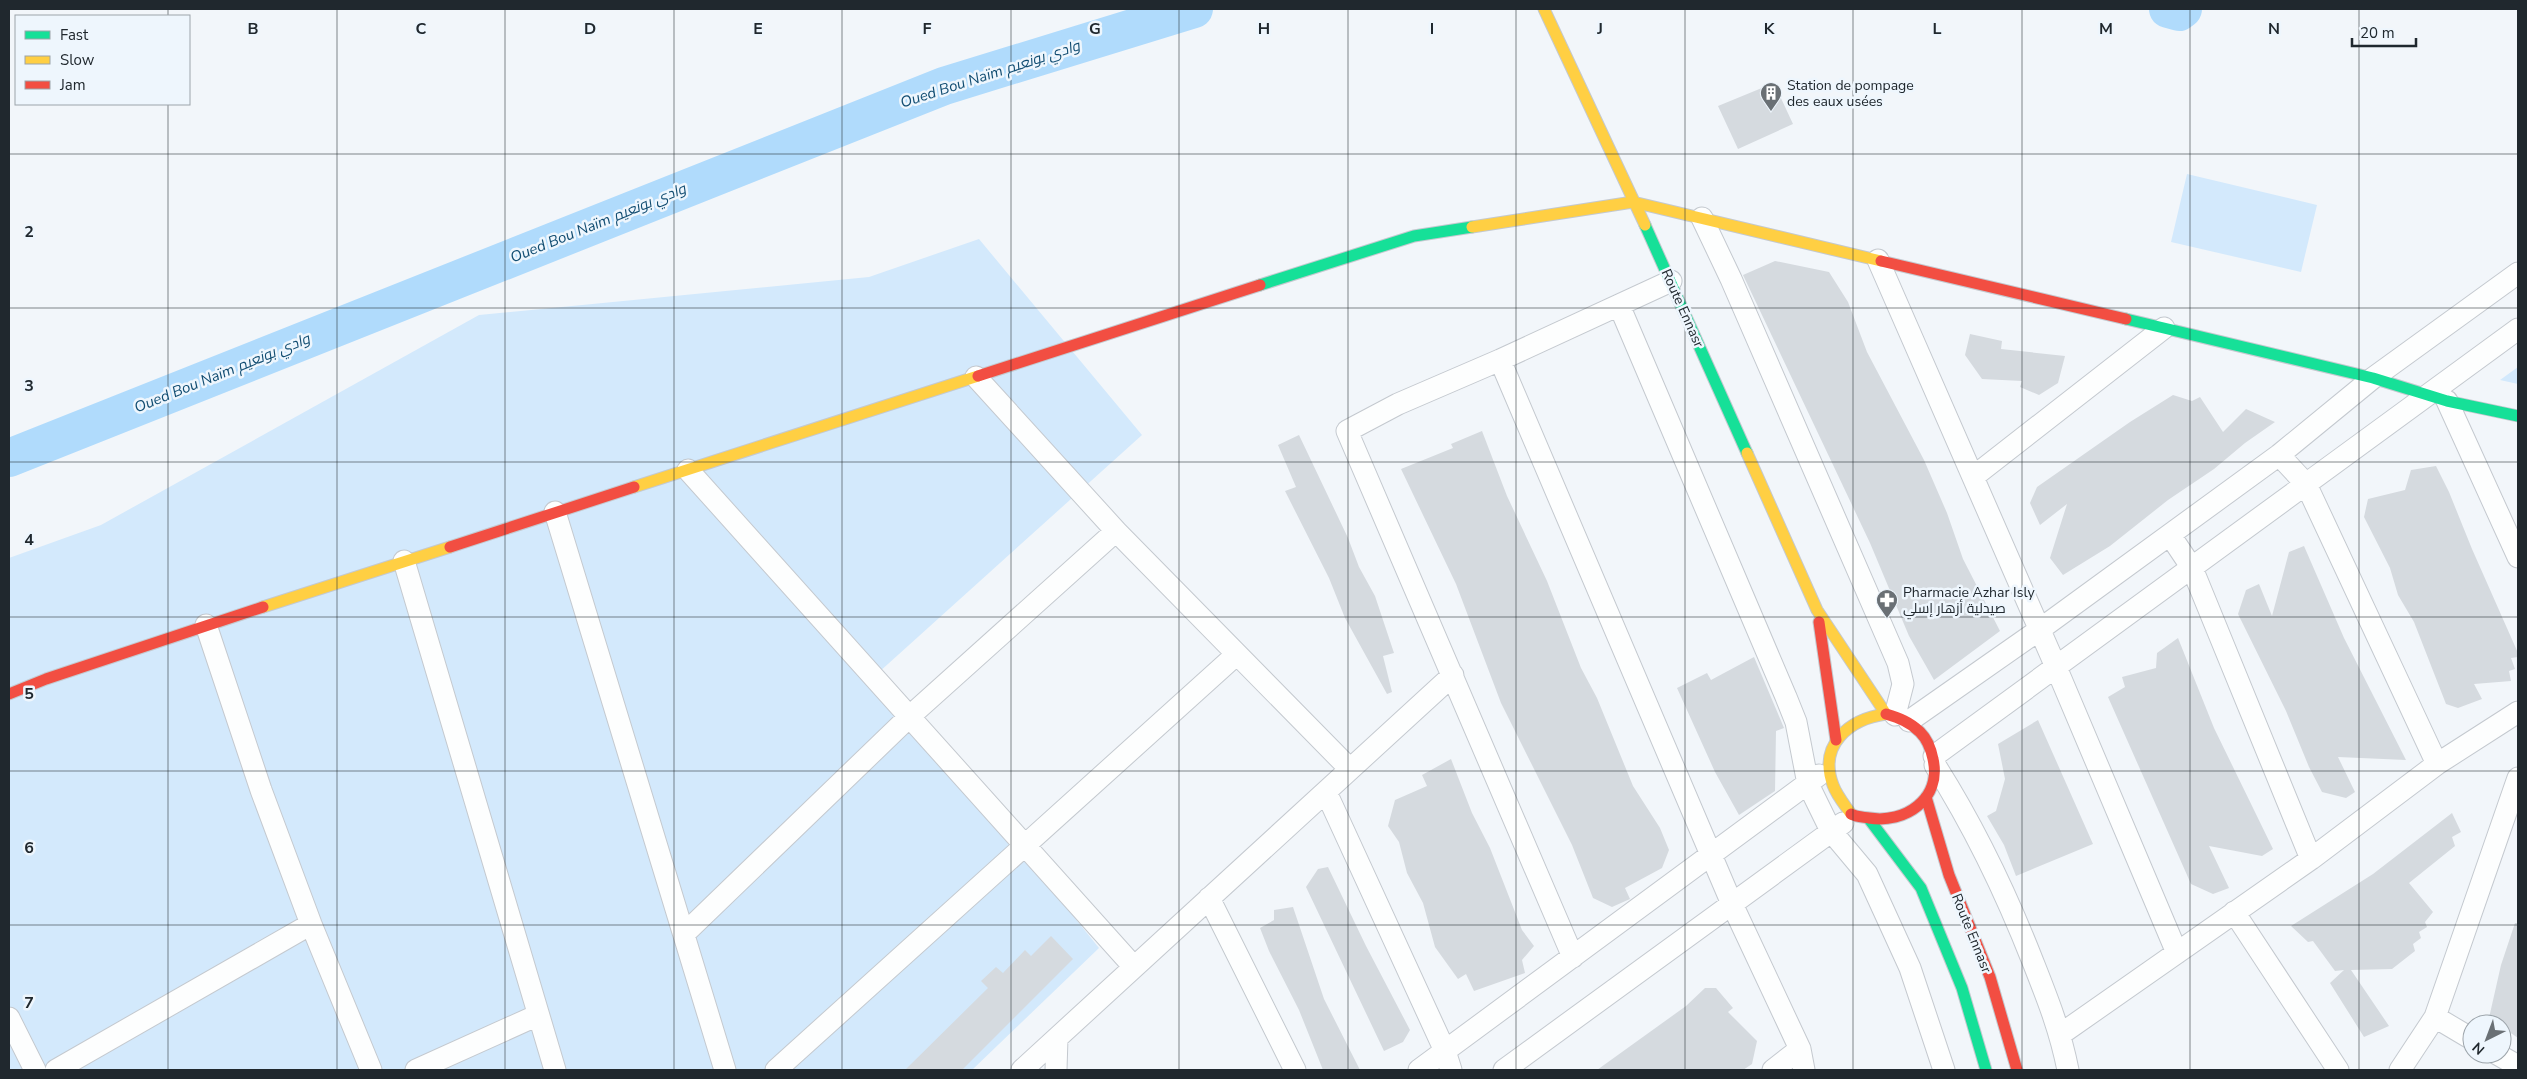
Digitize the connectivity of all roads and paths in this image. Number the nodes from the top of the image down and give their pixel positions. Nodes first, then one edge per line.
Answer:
1 (1544, 9) edge
2 (1634, 202) junction
3 (1702, 218) junction
4 (1878, 260) junction
5 (2518, 273) edge
6 (1671, 281) junction
7 (1619, 304) junction
8 (2164, 328) junction
9 (2518, 328) edge
10 (1500, 360) junction
11 (976, 377) junction
12 (2373, 378) junction
13 (2427, 395) junction
14 (2447, 402) junction
15 (2518, 416) edge
16 (2279, 454) junction
17 (688, 470) junction
18 (1973, 476) junction
19 (2306, 484) junction
20 (555, 512) junction
21 (1116, 531) junction
22 (2170, 535) junction
23 (2518, 557) edge
24 (404, 561) junction
25 (2192, 568) junction
26 (1817, 610) junction
27 (206, 625) junction
28 (2040, 630) junction
29 (1236, 654) junction
30 (2056, 667) junction
31 (1453, 675) junction
32 (9, 694) edge
33 (2518, 712) edge
34 (909, 717) junction
35 (1897, 717) junction
36 (1836, 740) junction
37 (1935, 761) junction
38 (2437, 764) junction
39 (1829, 768) junction
40 (1350, 770) junction
41 (2518, 778) edge
42 (1808, 784) junction
43 (1326, 792) junction
44 (1926, 796) junction
45 (1861, 817) junction
46 (1831, 831) junction
47 (1025, 846) junction
48 (1712, 854) junction
49 (2311, 859) junction
50 (1209, 898) junction
51 (1732, 904) junction
52 (2234, 912) junction
53 (311, 924) junction
54 (684, 934) junction
55 (2177, 953) junction
56 (1573, 957) junction
57 (1134, 967) junction
58 (538, 1015) junction
59 (2434, 1017) junction
60 (9, 1018) edge
61 (2462, 1033) edge
62 (2061, 1034) junction
63 (1057, 1038) junction
64 (1800, 1050) junction
65 (1448, 1060) edge
66 (35, 1070) edge
67 (56, 1070) edge
68 (370, 1070) edge
69 (416, 1070) edge
70 (555, 1070) edge
71 (725, 1070) edge
72 (776, 1070) edge
73 (1022, 1070) edge
74 (1056, 1070) edge
75 (1295, 1070) edge
76 (1419, 1070) edge
77 (1504, 1070) edge
78 (1772, 1070) edge
79 (1804, 1070) edge
80 (1944, 1070) edge
81 (1986, 1070) edge
82 (2017, 1070) edge
83 (2068, 1070) edge
84 (2338, 1070) edge
85 (2400, 1070) edge

1 - 2 street, Route Ennasr
2 - 3 street
2 - 6 street, Route Ennasr
2 - 11 street
3 - 4 street
3 - 35 street
4 - 8 street
4 - 18 street
5 - 12 street
6 - 7 street
6 - 26 street, Route Ennasr
7 - 10 street
7 - 42 street
8 - 12 street
8 - 18 street
9 - 13 street
10 - 31 street
10 - 48 street
11 - 17 street
11 - 21 street
12 - 13 street
12 - 16 street
13 - 14 street
13 - 19 street
14 - 15 street
14 - 23 street
16 - 19 street
16 - 22 street
17 - 20 street
17 - 34 street
18 - 28 street
19 - 25 street
19 - 38 street
20 - 24 street
20 - 54 street
21 - 29 street
21 - 34 street
22 - 25 street
22 - 28 street
24 - 27 street
24 - 58 street
25 - 30 street
25 - 49 street
26 - 35 street, Route Ennasr
26 - 36 street, Route Ennasr
27 - 32 street
27 - 53 street
28 - 30 street
28 - 35 street
29 - 40 street
29 - 47 street
30 - 37 street
30 - 55 street
31 - 40 street
31 - 56 street
33 - 38 street
34 - 47 street
34 - 54 street
35 - 36 street
35 - 37 street
36 - 39 street
37 - 44 street
37 - 62 street
38 - 49 street
39 - 42 street
39 - 45 street
40 - 43 street
41 - 59 street
42 - 46 street
42 - 48 street
43 - 50 street
43 - 65 street
44 - 45 street
44 - 82 street, Route Ennasr
45 - 46 street
45 - 81 street
46 - 51 street
46 - 80 street
47 - 57 street
47 - 72 street
48 - 51 street
48 - 56 street
49 - 52 street
50 - 57 street
50 - 75 street
51 - 64 street
51 - 77 street
52 - 55 street
52 - 84 street
53 - 67 street
53 - 68 street
54 - 71 street
55 - 62 street
56 - 65 street
57 - 63 street
58 - 69 street
58 - 70 street
59 - 61 street
59 - 85 street
60 - 66 street
62 - 83 street
63 - 73 street
63 - 74 street
64 - 78 street
64 - 79 street
65 - 76 street

